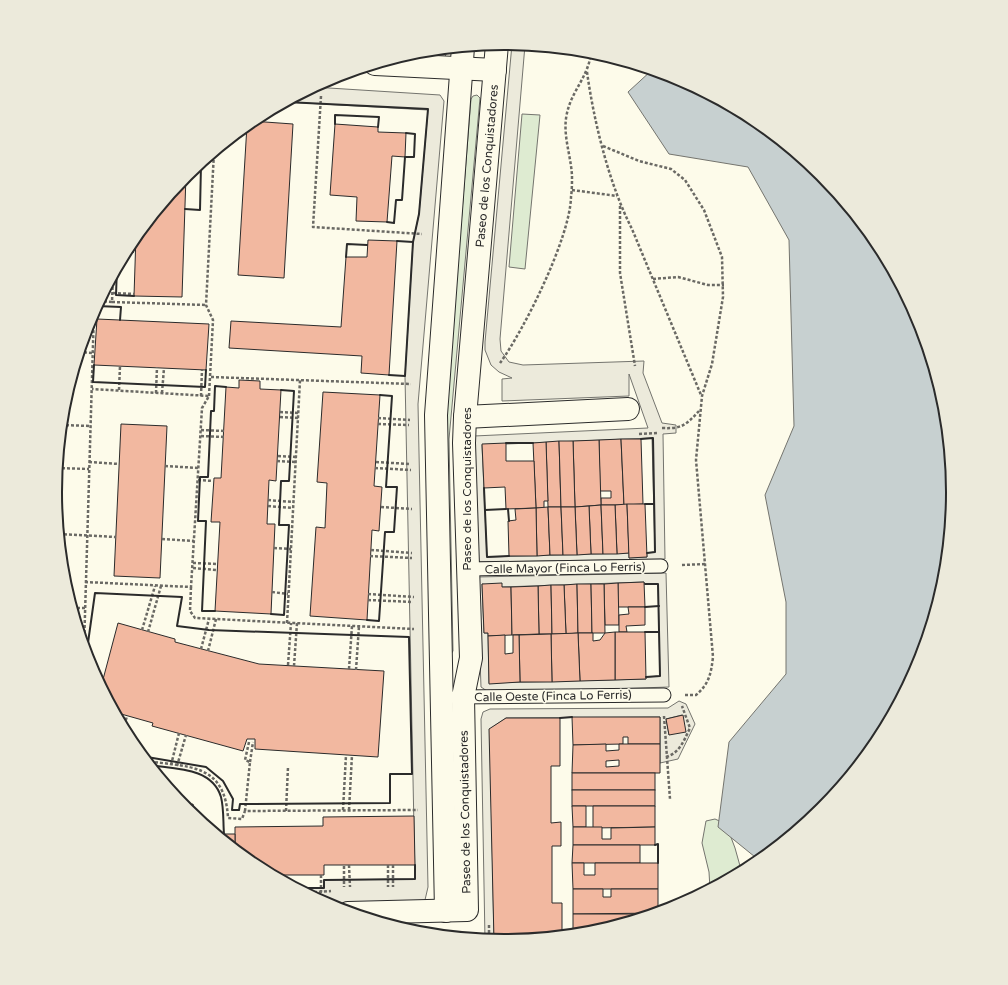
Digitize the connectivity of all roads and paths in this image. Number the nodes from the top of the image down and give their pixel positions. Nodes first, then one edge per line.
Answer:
1 (496, 50) edge
2 (463, 52) edge
3 (590, 59) edge
4 (390, 65) edge
5 (461, 69) junction
6 (495, 70) junction
7 (587, 72) junction
8 (321, 96) dead end
9 (603, 146) junction
10 (214, 159) edge
11 (572, 190) junction
12 (617, 196) junction
13 (620, 206) junction
14 (427, 234) dead end
15 (653, 279) junction
16 (724, 285) junction
17 (113, 286) edge
18 (113, 293) junction
19 (134, 294) dead end
20 (105, 301) edge
21 (112, 302) junction
22 (206, 304) junction
23 (93, 328) edge
24 (84, 352) edge
25 (92, 353) junction
26 (500, 363) dead end
27 (120, 366) dead end
28 (635, 366) dead end
29 (157, 368) dead end
30 (164, 368) dead end
31 (202, 370) dead end
32 (413, 376) dead end
33 (210, 377) junction
34 (300, 380) junction
35 (412, 384) junction
36 (92, 389) junction
37 (119, 390) junction
38 (412, 391) dead end
39 (156, 393) junction
40 (162, 393) junction
41 (201, 396) junction
42 (209, 396) junction
43 (702, 396) junction
44 (628, 409) dead end
45 (700, 411) junction
46 (280, 412) dead end
47 (298, 412) junction
48 (280, 417) dead end
49 (298, 418) junction
50 (378, 418) dead end
51 (465, 418) junction
52 (378, 424) dead end
53 (67, 425) edge
54 (90, 426) junction
55 (662, 428) dead end
56 (201, 430) junction
57 (224, 431) dead end
58 (658, 433) dead end
59 (634, 434) dead end
60 (201, 436) junction
61 (224, 437) dead end
62 (278, 456) dead end
63 (296, 457) junction
64 (277, 461) dead end
65 (89, 462) junction
66 (296, 462) junction
67 (376, 462) dead end
68 (119, 464) dead end
69 (165, 466) dead end
70 (62, 468) edge
71 (199, 468) junction
72 (375, 468) dead end
73 (89, 469) junction
74 (413, 470) junction
75 (413, 478) dead end
76 (198, 480) junction
77 (213, 481) dead end
78 (268, 500) dead end
79 (294, 502) junction
80 (268, 506) dead end
81 (381, 507) dead end
82 (293, 508) junction
83 (414, 516) dead end
84 (63, 534) edge
85 (87, 536) junction
86 (116, 538) dead end
87 (162, 540) dead end
88 (194, 541) junction
89 (274, 548) dead end
90 (291, 549) junction
91 (371, 550) dead end
92 (370, 556) dead end
93 (193, 563) junction
94 (218, 564) dead end
95 (695, 564) dead end
96 (706, 564) junction
97 (661, 566) dead end
98 (193, 568) junction
99 (468, 569) junction
100 (217, 570) dead end
101 (85, 582) junction
102 (155, 586) junction
103 (161, 586) junction
104 (191, 587) junction
105 (416, 589) dead end
106 (272, 592) dead end
107 (288, 594) junction
108 (368, 594) dead end
109 (416, 597) junction
110 (368, 600) dead end
111 (77, 608) edge
112 (85, 608) junction
113 (209, 619) junction
114 (216, 619) junction
115 (416, 622) dead end
116 (287, 623) junction
117 (291, 623) junction
118 (297, 623) junction
119 (352, 626) junction
120 (359, 626) junction
121 (142, 630) dead end
122 (148, 632) dead end
123 (84, 633) edge
124 (201, 649) dead end
125 (208, 651) dead end
126 (288, 665) dead end
127 (294, 666) dead end
128 (349, 669) dead end
129 (356, 670) dead end
130 (664, 695) joint
131 (696, 695) dead end
132 (463, 697) junction
133 (442, 698) junction
134 (664, 712) junction
135 (127, 716) dead end
136 (126, 722) edge
137 (180, 733) dead end
138 (186, 735) dead end
139 (249, 742) dead end
140 (254, 742) dead end
141 (346, 755) dead end
142 (352, 755) dead end
143 (666, 757) junction
144 (153, 762) edge
145 (250, 762) junction
146 (171, 764) junction
147 (177, 766) junction
148 (288, 767) dead end
149 (670, 799) dead end
150 (343, 810) junction
151 (349, 810) junction
152 (244, 811) junction
153 (286, 811) junction
154 (420, 817) dead end
155 (350, 865) dead end
156 (388, 865) dead end
157 (393, 865) dead end
158 (344, 866) dead end
159 (321, 875) dead end
160 (388, 879) dead end
161 (393, 879) dead end
162 (350, 880) dead end
163 (380, 889) dead end
164 (399, 889) dead end
165 (350, 890) dead end
166 (336, 891) dead end
167 (315, 892) edge
168 (321, 892) junction
169 (456, 911) junction
170 (364, 913) edge
171 (489, 917) dead end
172 (489, 934) edge

1 - 6 street, Paseo de los Conquistadores
2 - 5 street, Paseo de los Conquistadores
3 - 7 path
4 - 5 street
5 - 6 street
5 - 133 street, Paseo de los Conquistadores
6 - 51 street, Paseo de los Conquistadores
7 - 9 path
7 - 11 path
8 - 14 path
9 - 12 path
9 - 16 path
10 - 22 path
11 - 12 path
11 - 26 path
12 - 13 path
13 - 15 path
13 - 28 path
15 - 16 path
15 - 43 path
16 - 43 path
17 - 18 path
18 - 19 path
18 - 21 path
20 - 21 path
21 - 22 path
22 - 33 path
23 - 25 path
24 - 25 path
25 - 36 path
27 - 37 path
29 - 39 path
30 - 40 path
31 - 41 path
32 - 35 path
33 - 34 path
33 - 42 path
34 - 35 path
34 - 47 path
35 - 38 path
36 - 37 path
36 - 54 path
37 - 39 path
39 - 40 path
40 - 41 path
41 - 42 path
42 - 56 path
43 - 45 path
44 - 51 street
45 - 55 path
45 - 96 path
46 - 47 path
47 - 49 path
48 - 49 path
49 - 63 path
50 - 52 path
51 - 99 street, Paseo de los Conquistadores
53 - 54 path
54 - 65 path
56 - 57 path
56 - 60 path
58 - 59 path
60 - 61 path
60 - 71 path
62 - 63 path
63 - 66 path
64 - 66 path
65 - 68 path
65 - 73 path
66 - 79 path
67 - 74 path
69 - 71 path
70 - 73 path
71 - 76 path
72 - 74 path
73 - 85 path
74 - 75 path
76 - 77 path
76 - 88 path
78 - 79 path
79 - 82 path
80 - 82 path
81 - 83 path
82 - 90 path
84 - 85 path
85 - 86 path
85 - 101 path
87 - 88 path
88 - 93 path
89 - 90 path
90 - 107 path
91 - 92 path
93 - 94 path
93 - 98 path
95 - 96 path
96 - 131 path
97 - 99 lane, Calle Mayor (Finca Lo Ferris)
98 - 100 path
98 - 104 path
99 - 132 street, Paseo de los Conquistadores
101 - 102 path
101 - 112 path
102 - 103 path
102 - 121 path
103 - 104 path
103 - 122 path
104 - 113 path
105 - 109 path
106 - 107 path
107 - 116 path
108 - 109 path
109 - 110 path
111 - 112 path
112 - 123 path
113 - 114 path
113 - 124 path
114 - 116 path
114 - 125 path
115 - 120 path
116 - 117 path
117 - 118 path
117 - 126 path
118 - 119 path
118 - 127 path
119 - 120 path
119 - 128 path
120 - 129 path
130 - 132 lane, Calle Oeste (Finca Lo Ferris)
130 - 134 path
132 - 133 lane, Calle Oeste (Finca Lo Ferris)
132 - 169 street, Paseo de los Conquistadores
133 - 169 street, Paseo de los Conquistadores
134 - 143 path
134 - 143 path
135 - 136 path
137 - 146 path
138 - 147 path
139 - 145 path
140 - 145 path
141 - 150 path
142 - 151 path
143 - 149 path
144 - 146 path
145 - 152 path
146 - 147 path
147 - 152 path
148 - 153 path
150 - 151 path
150 - 153 path
151 - 154 path
152 - 153 path
155 - 162 path
156 - 160 path
157 - 161 path
158 - 165 path
159 - 168 path
163 - 164 path
166 - 168 path
167 - 168 path
169 - 170 street
171 - 172 path

